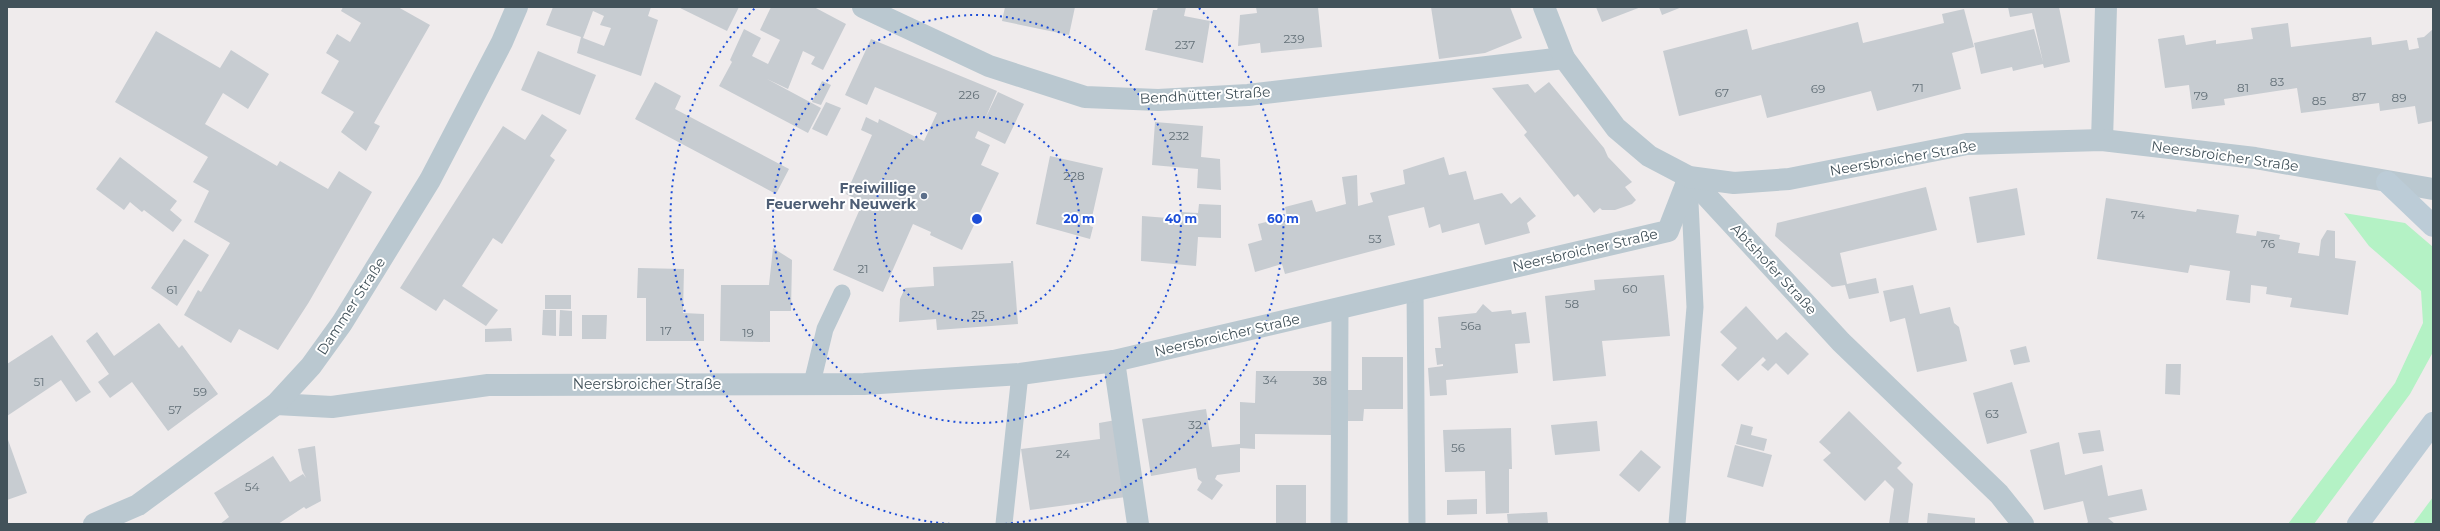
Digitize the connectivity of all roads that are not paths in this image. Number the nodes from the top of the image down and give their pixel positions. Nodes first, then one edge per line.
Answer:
1 (517, 7) edge
2 (863, 7) edge
3 (1544, 7) edge
4 (2106, 7) edge
5 (1564, 58) junction
6 (2102, 140) junction
7 (1689, 177) junction
8 (2387, 182) junction
9 (2433, 189) edge
10 (2433, 226) edge
11 (1415, 290) junction
12 (842, 293) dead end
13 (1340, 308) junction
14 (1114, 361) junction
15 (1020, 374) junction
16 (812, 384) junction
17 (276, 404) junction
18 (2433, 422) edge
19 (94, 524) edge
20 (1004, 524) edge
21 (1138, 524) edge
22 (1340, 524) edge
23 (1417, 524) edge
24 (1677, 524) edge
25 (2023, 524) edge
26 (2358, 524) edge

1 - 17 street, Dammer Straße
2 - 5 street, Bendhütter Straße
3 - 5 street, Abtshofer Straße
4 - 6 street
5 - 7 street, Abtshofer Straße
6 - 7 street, Neersbroicher Straße
6 - 8 street, Neersbroicher Straße
7 - 11 street, Neersbroicher Straße
7 - 24 lane
7 - 25 street, Abtshofer Straße
8 - 9 street, Neersbroicher Straße
8 - 10 main road
11 - 13 street, Neersbroicher Straße
11 - 23 lane
12 - 16 lane
13 - 14 street, Neersbroicher Straße
13 - 22 lane
14 - 15 street, Neersbroicher Straße
14 - 21 street
15 - 16 street, Neersbroicher Straße
15 - 20 lane
16 - 17 street, Neersbroicher Straße
17 - 19 street, Dammer Straße
18 - 26 main road

